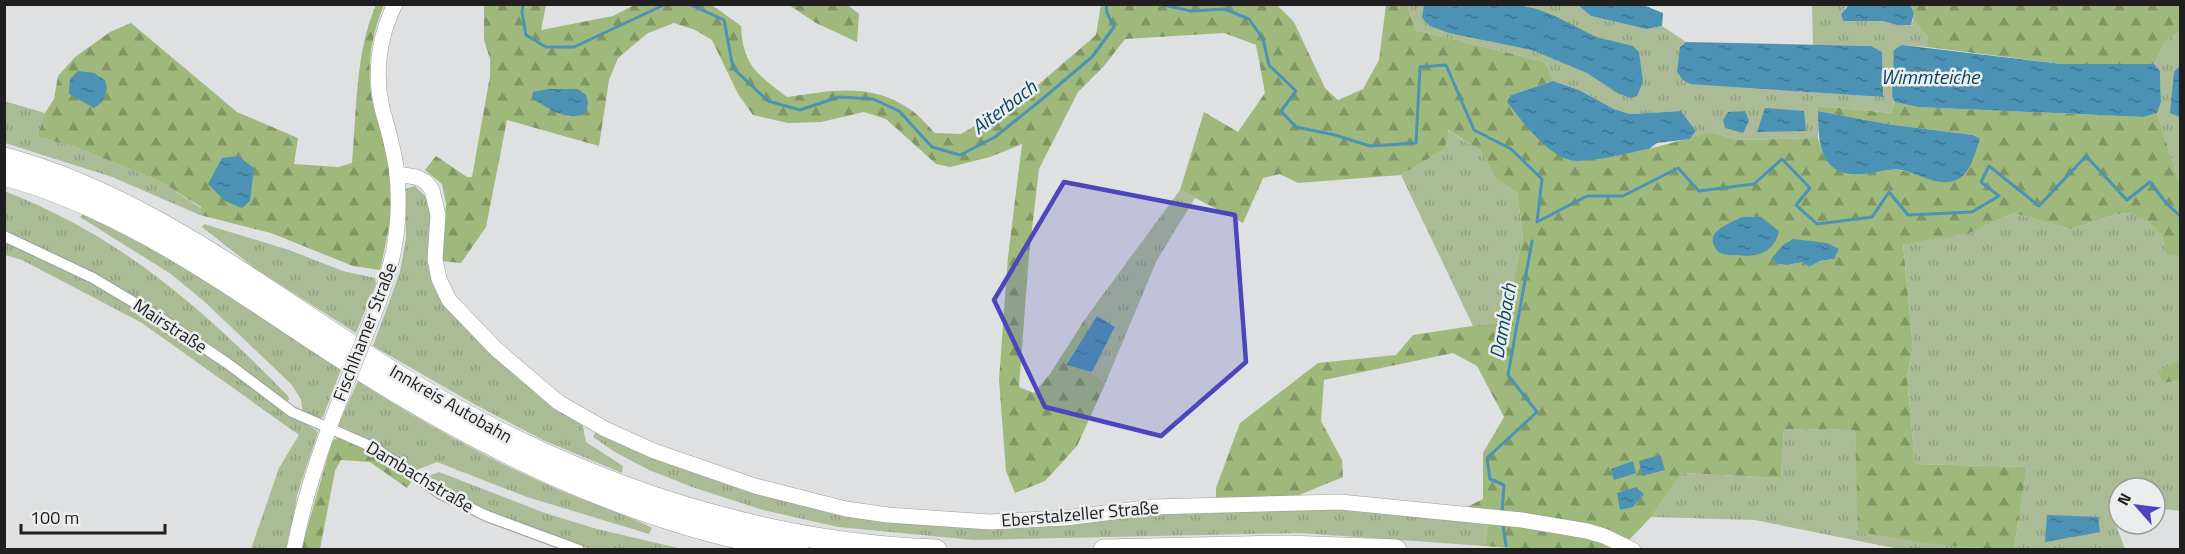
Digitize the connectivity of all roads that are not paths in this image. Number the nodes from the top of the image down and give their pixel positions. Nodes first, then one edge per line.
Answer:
1 (394, 4) edge
2 (4, 158) edge
3 (4, 174) edge
4 (397, 174) junction
5 (4, 236) edge
6 (328, 428) junction
7 (294, 549) edge
8 (579, 549) edge
9 (798, 549) edge
10 (936, 549) edge
11 (1104, 549) edge
12 (1396, 549) edge
13 (1633, 549) edge

1 - 4 street, Fischlhamer Straße
2 - 10 highway, Innkreis Autobahn
3 - 9 highway, Innkreis Autobahn
4 - 6 street, Fischlhamer Straße, bridge
4 - 13 street, Eberstalzeller Straße
5 - 6 street, Mairstraße
6 - 7 street, Fischlhamer Straße
6 - 8 street, Dambachstraße
11 - 12 highway

